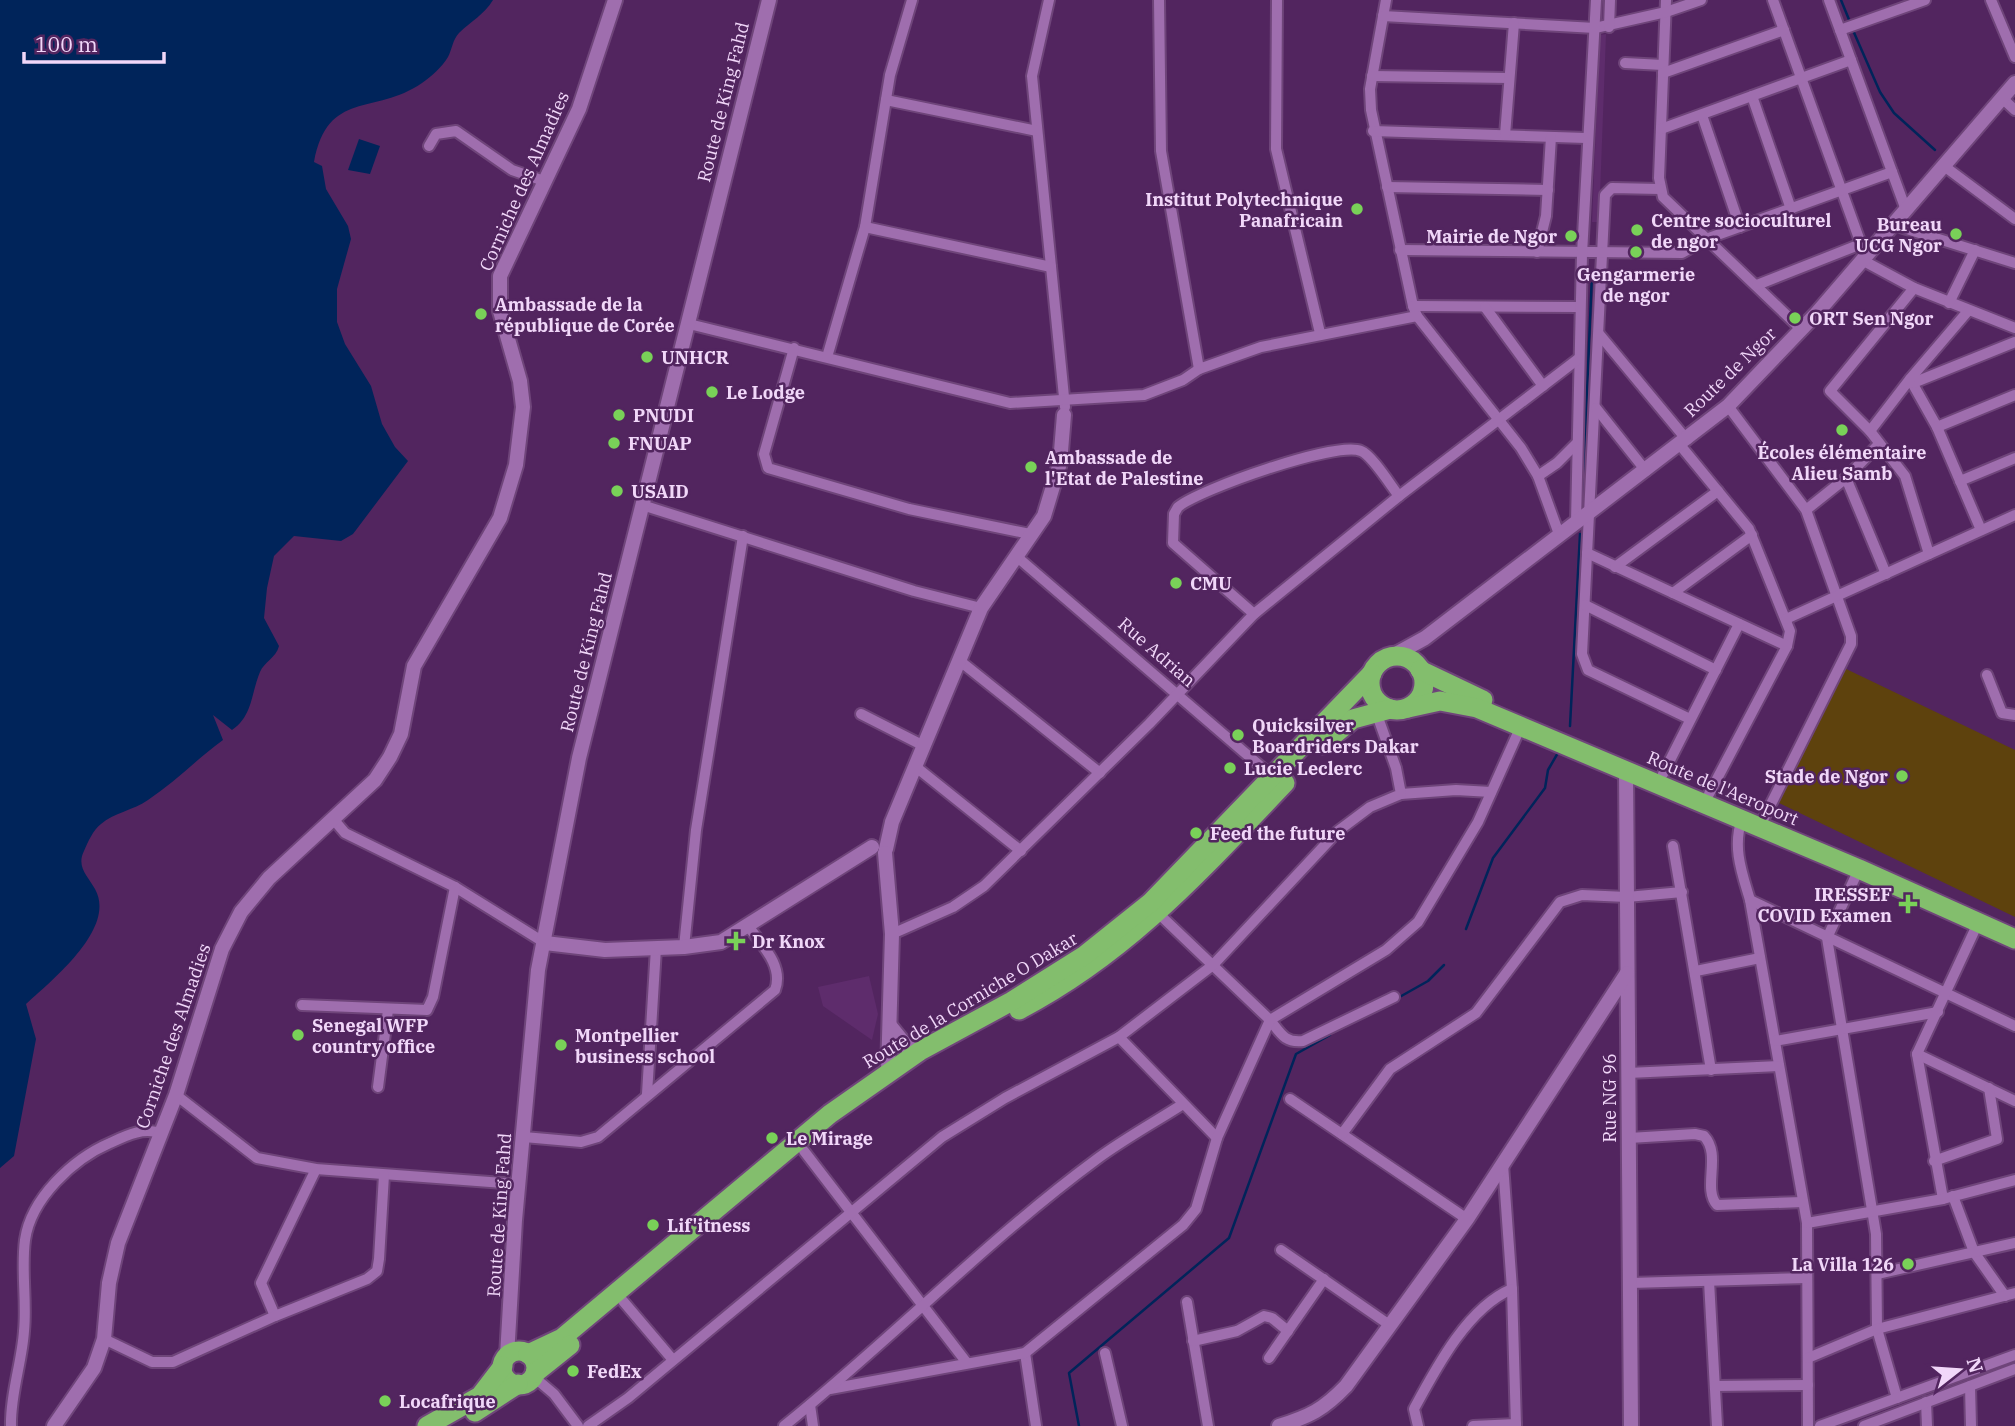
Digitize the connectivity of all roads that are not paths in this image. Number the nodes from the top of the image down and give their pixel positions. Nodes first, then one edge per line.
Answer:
1 (615, 0) edge
2 (769, 0) edge
3 (912, 0) edge
4 (1049, 0) edge
5 (1159, 0) edge
6 (1278, 0) edge
7 (1386, 0) edge
8 (1596, 0) edge
9 (1610, 0) edge
10 (1666, 0) edge
11 (1701, 0) edge
12 (1773, 0) edge
13 (1829, 0) edge
14 (1925, 0) edge
15 (1990, 0) edge
16 (1665, 12) junction
17 (1383, 16) junction
18 (1514, 23) junction
19 (1609, 27) junction
20 (1595, 28) junction
21 (1847, 28) junction
22 (1784, 30) junction
23 (2015, 57) edge
24 (1851, 60) junction
25 (1625, 64) dead end
26 (1663, 69) junction
27 (1372, 76) junction
28 (1509, 78) junction
29 (1802, 78) junction
30 (2015, 82) edge
31 (1752, 96) junction
32 (2002, 98) junction
33 (886, 100) junction
34 (2015, 110) edge
35 (1702, 115) junction
36 (1661, 129) junction
37 (1037, 131) junction
38 (1373, 131) junction
39 (1505, 135) junction
40 (1551, 137) junction
41 (1587, 138) junction
42 (429, 146) dead end
43 (1944, 166) junction
44 (1892, 172) junction
45 (544, 181) junction
46 (1387, 187) junction
47 (1660, 189) junction
48 (1548, 190) junction
49 (1842, 190) junction
50 (1790, 209) junction
51 (1906, 210) junction
52 (2015, 219) edge
53 (1894, 225) junction
54 (866, 226) junction
55 (1740, 227) junction
56 (1706, 239) junction
57 (1400, 250) junction
58 (1975, 250) junction
59 (1865, 251) junction
60 (1537, 252) junction
61 (1601, 253) junction
62 (1582, 254) junction
63 (2015, 263) edge
64 (1051, 267) junction
65 (1756, 285) junction
66 (1914, 288) junction
67 (1949, 303) junction
68 (1485, 307) junction
69 (1580, 307) junction
70 (1415, 311) junction
71 (1968, 311) junction
72 (689, 324) junction
73 (2015, 328) edge
74 (1801, 329) junction
75 (1320, 333) junction
76 (1599, 334) junction
77 (2015, 342) edge
78 (794, 348) junction
79 (827, 357) junction
80 (1578, 359) junction
81 (1199, 369) junction
82 (1911, 381) junction
83 (1543, 386) junction
84 (2015, 395) edge
85 (1728, 406) junction
86 (1065, 408) junction
87 (1596, 408) junction
88 (1500, 420) junction
89 (1937, 427) junction
90 (1870, 431) junction
91 (1577, 443) junction
92 (1684, 443) junction
93 (1879, 444) junction
94 (2015, 458) edge
95 (1646, 471) junction
96 (1538, 476) junction
97 (1846, 478) junction
98 (1960, 481) junction
99 (1718, 491) junction
100 (1399, 496) junction
101 (642, 505) junction
102 (1806, 510) junction
103 (1589, 513) junction
104 (2015, 515) edge
105 (1576, 522) junction
106 (1981, 530) junction
107 (1030, 534) junction
108 (1559, 534) junction
109 (1752, 535) junction
110 (743, 536) junction
111 (1587, 553) junction
112 (1929, 554) junction
113 (1016, 556) junction
114 (1615, 567) junction
115 (1886, 574) junction
116 (1673, 593) junction
117 (1837, 596) junction
118 (1585, 605) junction
119 (981, 608) junction
120 (1254, 614) junction
121 (1786, 619) junction
122 (1739, 624) junction
123 (1425, 638) junction
124 (1787, 646) junction
125 (1387, 659) junction
126 (960, 661) junction
127 (1419, 668) junction
128 (1716, 670) junction
129 (1373, 673) junction
130 (1987, 675) dead end
131 (1177, 693) junction
132 (1391, 709) junction
133 (861, 714) dead end
134 (2015, 715) edge
135 (1690, 719) junction
136 (1521, 726) junction
137 (924, 746) junction
138 (916, 767) junction
139 (1626, 770) junction
140 (1100, 773) junction
141 (1663, 774) junction
142 (1273, 777) junction
143 (1491, 792) junction
144 (1401, 794) junction
145 (1709, 794) junction
146 (1764, 818) junction
147 (334, 820) junction
148 (1742, 820) junction
149 (1673, 846) dead end
150 (881, 848) junction
151 (1021, 851) junction
152 (1859, 869) junction
153 (455, 887) junction
154 (1682, 892) junction
155 (1627, 897) junction
156 (1750, 900) junction
157 (1159, 914) junction
158 (1978, 923) junction
159 (748, 926) junction
160 (2015, 928) edge
161 (892, 934) junction
162 (1827, 938) junction
163 (2015, 939) edge
164 (545, 943) junction
165 (684, 947) junction
166 (656, 948) junction
167 (1760, 958) junction
168 (1213, 965) junction
169 (1696, 971) junction
170 (1628, 973) junction
171 (1946, 994) junction
172 (1394, 996) dead end
173 (302, 1005) dead end
174 (388, 1010) junction
175 (1938, 1012) junction
176 (1270, 1020) junction
177 (2015, 1026) edge
178 (891, 1027) junction
179 (1841, 1029) junction
180 (1119, 1037) junction
181 (1775, 1041) junction
182 (920, 1051) junction
183 (1917, 1054) junction
184 (1779, 1066) junction
185 (1711, 1070) junction
186 (888, 1073) junction
187 (1628, 1073) junction
188 (378, 1087) dead end
189 (1989, 1088) junction
190 (647, 1094) junction
191 (176, 1095) junction
192 (1290, 1099) dead end
193 (2015, 1101) edge
194 (1184, 1104) junction
195 (160, 1134) junction
196 (1342, 1134) junction
197 (524, 1137) junction
198 (1217, 1138) junction
199 (1629, 1138) junction
200 (804, 1152) junction
201 (1934, 1161) junction
202 (1503, 1164) junction
203 (316, 1169) junction
204 (384, 1175) junction
205 (2015, 1180) edge
206 (518, 1184) junction
207 (1948, 1197) junction
208 (1804, 1202) junction
209 (1872, 1209) junction
210 (851, 1210) junction
211 (1467, 1219) junction
212 (1807, 1223) junction
213 (2015, 1242) edge
214 (1281, 1250) dead end
215 (1974, 1252) junction
216 (1877, 1273) junction
217 (1807, 1278) junction
218 (1324, 1279) junction
219 (1709, 1281) junction
220 (1630, 1283) junction
221 (1512, 1289) junction
222 (2010, 1295) edge
223 (623, 1301) junction
224 (1187, 1302) dead end
225 (923, 1305) junction
226 (275, 1315) junction
227 (1391, 1326) junction
228 (1877, 1329) junction
229 (1288, 1331) junction
230 (104, 1339) junction
231 (1194, 1342) junction
232 (1025, 1353) junction
233 (1105, 1353) dead end
234 (2015, 1355) edge
235 (515, 1357) junction
236 (1269, 1358) dead end
237 (1808, 1358) junction
238 (673, 1360) junction
239 (967, 1363) junction
240 (2015, 1369) edge
241 (529, 1378) junction
242 (1808, 1385) junction
243 (1715, 1386) junction
244 (1970, 1386) junction
245 (830, 1389) junction
246 (1897, 1398) junction
247 (1926, 1402) junction
248 (810, 1405) junction
249 (1516, 1425) edge
250 (11, 1426) edge
251 (54, 1426) edge
252 (427, 1426) edge
253 (449, 1426) edge
254 (578, 1426) edge
255 (588, 1426) edge
256 (784, 1426) edge
257 (813, 1426) edge
258 (1036, 1426) edge
259 (1122, 1426) edge
260 (1208, 1426) edge
261 (1279, 1426) edge
262 (1418, 1426) edge
263 (1473, 1426) edge
264 (1631, 1426) edge
265 (1717, 1426) edge
266 (1808, 1426) edge
267 (1820, 1426) edge
268 (1864, 1426) edge
269 (1927, 1426) edge
270 (1971, 1426) edge

1 - 45 street, Corniche des Almadies
2 - 72 street, Route de King Fahd
3 - 33 street
4 - 37 street
5 - 81 street
6 - 75 street
7 - 17 street
8 - 20 street
9 - 19 street
10 - 16 street
11 - 16 street
12 - 22 street
13 - 21 street
14 - 21 street
15 - 23 street
16 - 19 street
16 - 26 street
17 - 18 street
17 - 27 street
18 - 20 street
18 - 28 street
19 - 20 street
20 - 41 street
21 - 24 street
22 - 26 street
22 - 29 street
24 - 29 street
24 - 44 street
25 - 26 street
26 - 36 street
27 - 28 street
27 - 38 street
28 - 39 street
29 - 31 street
29 - 49 street
30 - 32 street, Route de Ngor
31 - 35 street
31 - 50 street
32 - 34 street
32 - 43 street, Route de Ngor
33 - 37 street
33 - 54 street
35 - 36 street
35 - 55 street
36 - 47 street
37 - 64 street
38 - 39 street
38 - 46 street
39 - 40 street
40 - 41 street
40 - 48 street
41 - 62 street
42 - 45 street
43 - 51 street, Route de Ngor
43 - 52 street
44 - 49 street
44 - 51 street
45 - 147 street, Corniche des Almadies
46 - 48 street
46 - 57 street
47 - 56 street
47 - 61 street
48 - 60 street
49 - 50 street
49 - 59 street
50 - 55 street
51 - 53 street, Route de Ngor
53 - 58 street
53 - 59 street, Route de Ngor
54 - 64 street
54 - 79 street
55 - 56 street
56 - 61 street
56 - 65 street
57 - 60 street
57 - 70 street
58 - 63 street
58 - 67 street
59 - 65 street
59 - 66 street
59 - 74 street, Route de Ngor
60 - 62 street
61 - 62 street
61 - 76 street
62 - 69 street
64 - 86 street
65 - 74 street
66 - 67 street
66 - 90 street
67 - 71 street
68 - 69 street
68 - 70 street
68 - 83 street
69 - 80 street
70 - 75 street
70 - 88 street
71 - 73 street
71 - 82 street
72 - 78 street
72 - 101 street, Route de King Fahd
74 - 85 street, Route de Ngor
75 - 81 street
76 - 87 street
76 - 92 street
77 - 82 street
78 - 79 street
78 - 107 street
79 - 86 street
80 - 83 street
80 - 91 street
81 - 86 street
82 - 89 street
82 - 90 street
83 - 88 street
84 - 89 street
85 - 92 street, Route de Ngor
85 - 102 street
86 - 107 street
87 - 95 street
87 - 103 street
88 - 96 street
88 - 100 street
89 - 98 street
90 - 93 street
91 - 96 street
91 - 105 street
92 - 95 street, Route de Ngor
92 - 99 street
93 - 97 street
93 - 112 street
94 - 98 street
95 - 103 street, Route de Ngor
96 - 108 street
97 - 102 street
97 - 115 street
98 - 106 street
99 - 109 street
99 - 114 street
100 - 120 street
100 - 120 street
101 - 110 street
101 - 164 street, Route de King Fahd
102 - 117 street
103 - 105 street, Route de Ngor
103 - 111 street
104 - 106 street
105 - 108 street, Route de Ngor
106 - 112 street
107 - 113 street
108 - 123 street, Route de Ngor
109 - 116 street
109 - 121 street
110 - 119 street
110 - 165 street
111 - 114 street
111 - 118 street
112 - 115 street
113 - 119 street
113 - 131 street, Rue Adrian
114 - 116 street
115 - 117 street
116 - 122 street
117 - 121 street
117 - 146 street
118 - 128 street
118 - 135 street
119 - 126 street
120 - 131 street
121 - 124 street
122 - 124 street
122 - 128 street
123 - 125 street, Route de Ngor
123 - 127 street
124 - 145 street
125 - 127 highway
125 - 129 highway
126 - 137 street
126 - 140 street
127 - 132 highway
127 - 141 highway, Route de l'Aeroport
128 - 135 street
129 - 132 highway
129 - 142 highway, Route de la Corniche O Dakar
130 - 134 street
131 - 140 street
131 - 142 street, Rue Adrian
132 - 136 highway, Route de l'Aeroport
132 - 144 street
132 - 157 highway, Route de la Corniche O Dakar
133 - 137 street
135 - 141 street
136 - 139 highway, Route de l'Aeroport
136 - 143 street
137 - 138 street
138 - 150 street
138 - 151 street
139 - 148 highway, Route de l'Aeroport
139 - 155 street, Rue NG 96
140 - 151 street
141 - 145 highway, Route de l'Aeroport
142 - 182 highway, Route de la Corniche O Dakar
143 - 144 street
143 - 176 street
144 - 168 street
145 - 146 highway, Route de l'Aeroport
146 - 160 highway, Route de l'Aeroport
147 - 153 street
147 - 191 street, Corniche des Almadies
148 - 152 highway, Route de l'Aeroport
148 - 156 street
149 - 154 street
150 - 159 street
150 - 161 street
151 - 161 street
152 - 158 highway, Route de l'Aeroport
152 - 162 street
153 - 164 street
153 - 174 street
154 - 155 street
154 - 169 street
155 - 170 street, Rue NG 96
155 - 196 street
156 - 162 street
156 - 167 street
157 - 168 street
157 - 200 highway, Route de la Corniche O Dakar
158 - 163 highway, Route de l'Aeroport
158 - 171 street
159 - 165 street
159 - 190 street
161 - 178 street
162 - 171 street
162 - 179 street
164 - 166 street
164 - 197 street, Route de King Fahd
165 - 166 street
166 - 190 street
167 - 169 street
167 - 181 street
168 - 176 street
168 - 180 street
169 - 185 street
170 - 187 street, Rue NG 96
170 - 202 street
171 - 175 street
171 - 177 street
172 - 176 street
173 - 174 street
174 - 188 street
175 - 179 street
175 - 183 street
176 - 198 street
178 - 182 street
178 - 186 street
179 - 181 street
179 - 209 street
180 - 194 street
180 - 210 street
181 - 184 street
182 - 186 highway, Route de la Corniche O Dakar
183 - 189 street
183 - 201 street
184 - 185 street
184 - 208 street
185 - 187 street
186 - 235 highway, Route de la Corniche O Dakar
187 - 199 street, Rue NG 96
189 - 193 street
189 - 201 street
190 - 197 street
191 - 195 street, Corniche des Almadies
191 - 203 street
192 - 196 street
194 - 198 street
194 - 225 street
195 - 230 street, Corniche des Almadies
195 - 250 street
196 - 211 street
197 - 206 street, Route de King Fahd
198 - 232 street
199 - 208 street
199 - 220 street, Rue NG 96
200 - 210 street
200 - 223 highway, Route de la Corniche O Dakar
201 - 207 street
202 - 211 street
202 - 221 street
203 - 204 street
203 - 226 street
204 - 206 street
204 - 226 street
205 - 207 street
206 - 235 street, Route de King Fahd
207 - 209 street
207 - 215 street
208 - 212 street
209 - 212 street
209 - 216 street
210 - 225 street
210 - 238 street
211 - 227 street
212 - 217 street
213 - 215 street
214 - 218 street
215 - 216 street
215 - 222 street
216 - 228 street
217 - 219 street
217 - 237 street
218 - 227 street
218 - 229 street
219 - 220 street
219 - 243 street
220 - 264 street, Rue NG 96
221 - 249 street
221 - 262 street
222 - 228 street
223 - 238 street
223 - 241 highway, Route de la Corniche O Dakar
224 - 231 street
225 - 239 street
225 - 245 street
226 - 230 street
227 - 261 street
228 - 237 street
228 - 246 street
229 - 231 street
229 - 236 street
230 - 251 street, Corniche des Almadies
231 - 260 street
232 - 239 street
232 - 258 street
233 - 259 street
234 - 246 street
235 - 241 highway
235 - 241 highway
235 - 252 highway
237 - 242 street
238 - 255 street
239 - 245 street
240 - 244 street
241 - 253 highway, Route de la Corniche O Dakar
241 - 254 street
242 - 243 street
242 - 266 street
243 - 265 street
244 - 247 street
244 - 270 street
245 - 248 street
246 - 267 street
247 - 268 street
247 - 269 street
248 - 256 street
248 - 257 street
249 - 263 street

